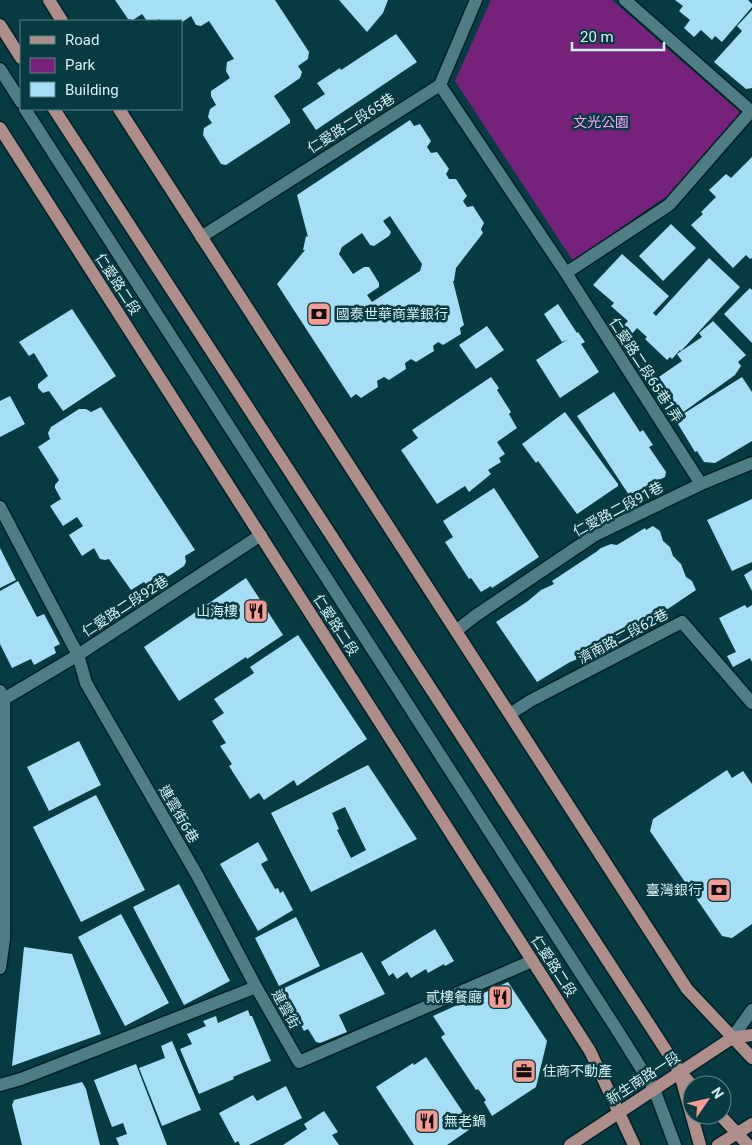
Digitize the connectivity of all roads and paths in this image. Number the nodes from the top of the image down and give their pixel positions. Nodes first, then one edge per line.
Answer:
1 (48, 0) edge
2 (476, 0) edge
3 (626, 0) edge
4 (61, 20) edge
5 (0, 25) edge
6 (20, 56) edge
7 (0, 69) edge
8 (440, 85) junction
9 (20, 100) edge
10 (26, 110) edge
11 (55, 110) edge
12 (120, 110) edge
13 (752, 111) edge
14 (0, 128) edge
15 (202, 237) junction
16 (566, 273) junction
17 (752, 463) edge
18 (701, 484) junction
19 (0, 507) edge
20 (261, 535) junction
21 (456, 631) junction
22 (78, 655) junction
23 (2, 695) edge
24 (752, 703) edge
25 (510, 714) junction
26 (2, 938) edge
27 (532, 960) junction
28 (0, 968) edge
29 (256, 987) junction
30 (752, 1010) edge
31 (752, 1035) edge
32 (732, 1038) junction
33 (752, 1058) edge
34 (680, 1072) junction
35 (683, 1075) edge
36 (0, 1084) edge
37 (654, 1090) junction
38 (619, 1111) junction
39 (752, 1124) edge
40 (729, 1125) edge
41 (737, 1134) junction
42 (750, 1144) edge
43 (570, 1145) edge
44 (634, 1145) edge
45 (675, 1145) edge
46 (700, 1145) edge
47 (718, 1145) edge

1 - 4 main road
2 - 8 street
3 - 13 street
5 - 6 main road
7 - 9 street
8 - 15 street, 仁愛路二段65巷
8 - 16 street, 仁愛路二段65巷1弄
10 - 37 street
11 - 34 main road
12 - 15 main road
13 - 16 street
14 - 20 main road, 仁愛路二段
15 - 21 main road
16 - 18 street, 仁愛路二段65巷1弄
17 - 18 street, 仁愛路二段91巷
18 - 21 street, 仁愛路二段91巷
19 - 22 street, 連雲街6巷
20 - 22 street, 仁愛路二段92巷
20 - 27 main road, 仁愛路二段
21 - 25 main road
22 - 23 street, 仁愛路二段92巷
22 - 29 street, 連雲街6巷
23 - 26 street
24 - 25 street, 濟南路二段62巷
25 - 32 main road
26 - 28 street
27 - 29 street, 連雲街
27 - 38 main road, 仁愛路二段
29 - 36 street, 連雲街
30 - 32 street, 新生南路一段
31 - 32 main road, 新生南路一段
32 - 33 main road
32 - 34 main road, 新生南路一段
34 - 35 main road
34 - 37 main road, 新生南路一段
34 - 46 main road
37 - 38 main road, 新生南路一段
37 - 45 street
38 - 43 main road, 新生南路一段
38 - 44 main road, 仁愛路二段
39 - 41 main road
40 - 41 main road
41 - 42 main road
41 - 47 main road

